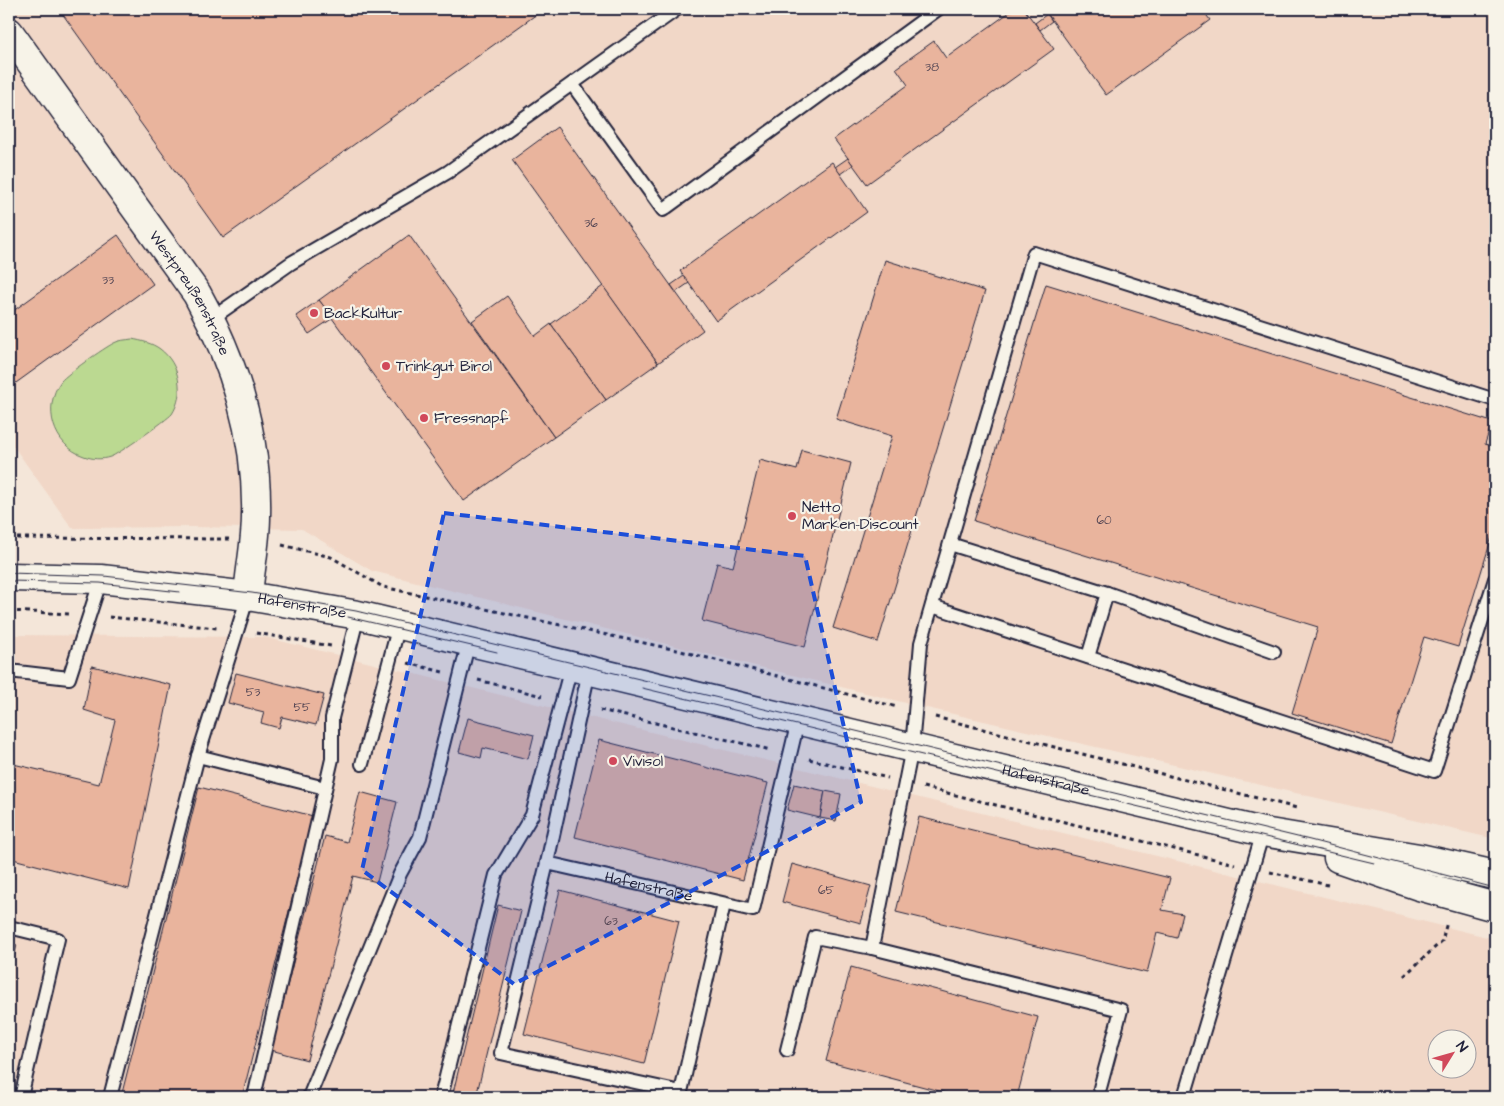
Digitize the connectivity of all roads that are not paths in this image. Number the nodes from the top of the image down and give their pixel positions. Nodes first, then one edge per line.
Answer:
1 (677, 9) edge
2 (938, 9) edge
3 (9, 32) edge
4 (572, 84) junction
5 (211, 319) junction
6 (1495, 400) edge
7 (950, 544) junction
8 (9, 577) edge
9 (102, 579) junction
10 (1495, 579) edge
11 (1107, 593) junction
12 (248, 596) junction
13 (932, 606) junction
14 (358, 615) junction
15 (399, 625) junction
16 (469, 641) junction
17 (1274, 652) dead end
18 (1088, 657) junction
19 (580, 669) junction
20 (9, 671) edge
21 (798, 721) junction
22 (912, 748) junction
23 (198, 756) junction
24 (362, 764) dead end
25 (325, 788) junction
26 (1263, 832) junction
27 (547, 863) junction
28 (1495, 875) edge
29 (724, 904) junction
30 (1495, 907) edge
31 (9, 927) edge
32 (872, 948) junction
33 (787, 1050) dead end
34 (1100, 1088) dead end
35 (21, 1097) edge
36 (110, 1097) edge
37 (254, 1097) edge
38 (309, 1097) edge
39 (441, 1097) edge
40 (1184, 1097) edge

1 - 4 lane
2 - 4 lane
3 - 5 street, Westpreußenstraße
4 - 5 lane
5 - 12 street, Westpreußenstraße
6 - 7 lane
7 - 11 lane
7 - 13 lane
8 - 9 street, Hafenstraße
9 - 12 street, Hafenstraße
9 - 20 lane
10 - 18 lane
11 - 17 lane
11 - 18 lane
12 - 14 street, Hafenstraße
12 - 23 lane
13 - 18 lane
13 - 22 lane
14 - 15 street, Hafenstraße
14 - 25 lane
15 - 16 street, Hafenstraße
15 - 24 lane
16 - 19 street, Hafenstraße
16 - 38 lane
19 - 21 street, Hafenstraße
19 - 27 lane
19 - 39 lane
21 - 22 street, Hafenstraße
21 - 29 lane, Hafenstraße
22 - 26 street, Hafenstraße
22 - 32 lane
23 - 25 lane
23 - 36 lane
25 - 37 lane
26 - 28 street, Hafenstraße
26 - 30 street, Hafenstraße
26 - 40 lane
27 - 29 lane, Hafenstraße
27 - 29 lane
31 - 35 lane
32 - 33 lane
32 - 34 lane

